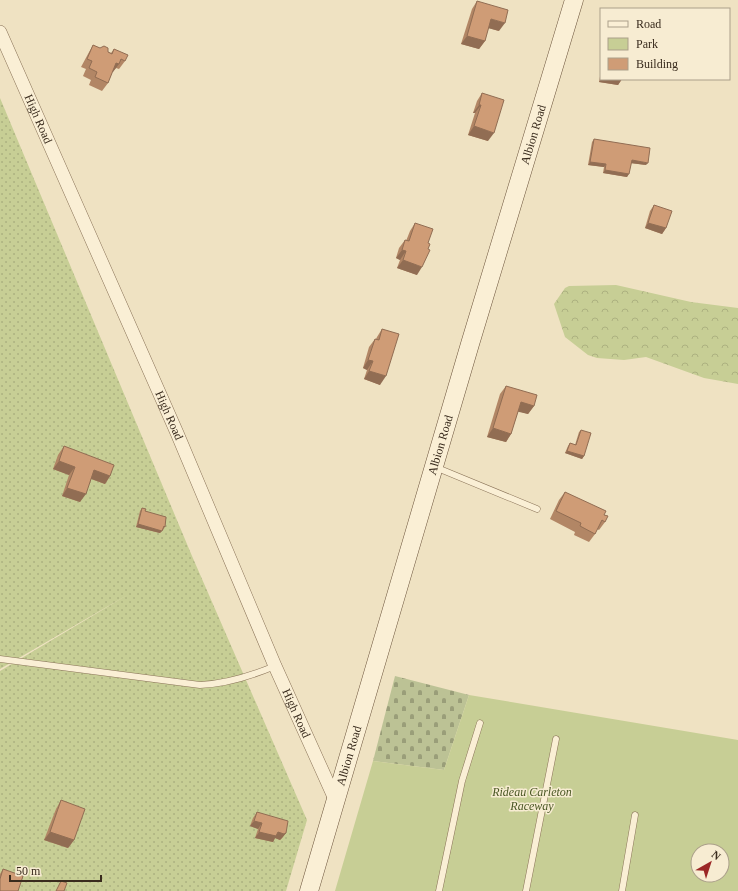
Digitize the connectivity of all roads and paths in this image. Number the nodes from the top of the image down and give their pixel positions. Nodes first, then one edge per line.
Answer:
1 (574, 0) edge
2 (0, 32) edge
3 (434, 466) junction
4 (537, 509) dead end
5 (0, 659) edge
6 (275, 666) junction
7 (480, 723) dead end
8 (556, 738) dead end
9 (335, 799) junction
10 (635, 815) dead end
11 (309, 891) edge
12 (440, 891) edge
13 (526, 891) edge
14 (622, 891) edge

1 - 3 main road, Albion Road
2 - 6 street, High Road
3 - 4 lane
3 - 9 main road, Albion Road
5 - 6 lane
6 - 9 street, High Road
7 - 12 lane
8 - 13 lane
9 - 11 main road, Albion Road
10 - 14 lane

